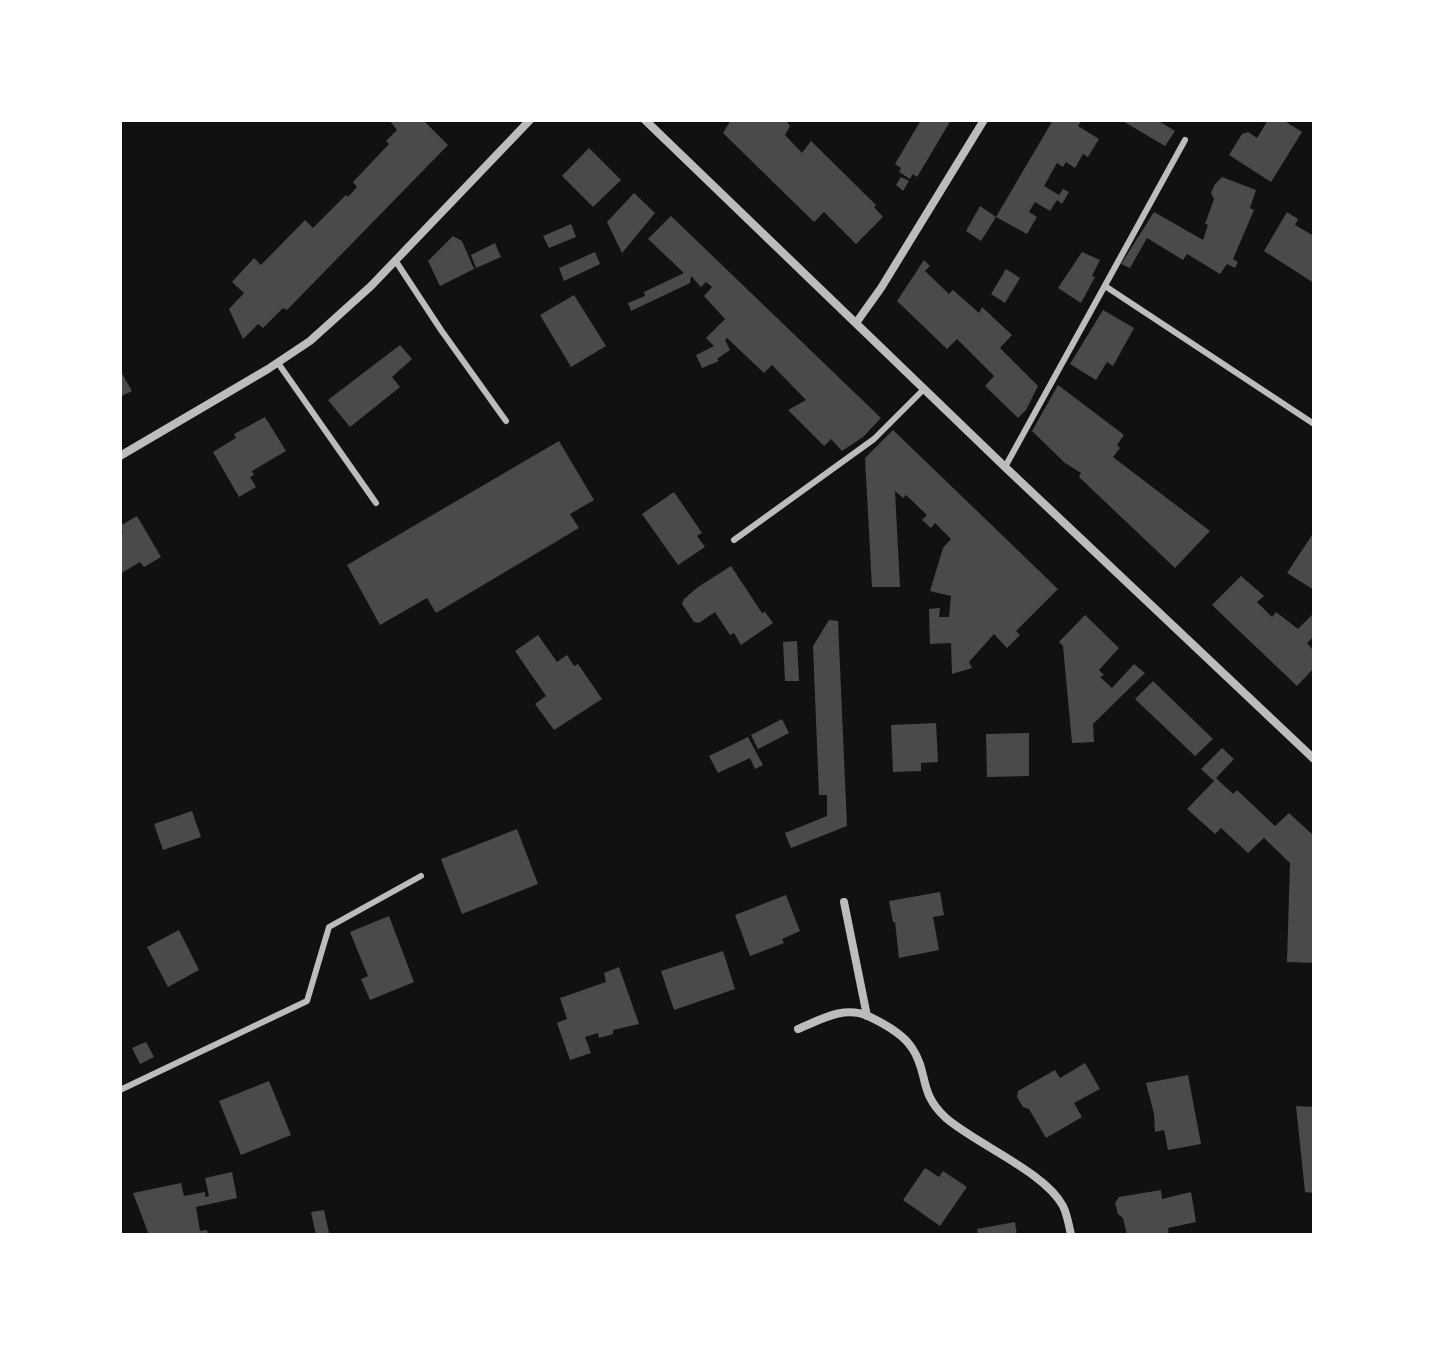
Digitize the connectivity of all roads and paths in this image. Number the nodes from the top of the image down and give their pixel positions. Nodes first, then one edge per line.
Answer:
1 (530, 120) edge
2 (645, 120) edge
3 (984, 120) edge
4 (1185, 140) dead end
5 (395, 260) junction
6 (1105, 286) junction
7 (856, 323) junction
8 (278, 363) junction
9 (924, 389) junction
10 (506, 421) dead end
11 (1314, 424) edge
12 (120, 456) edge
13 (1005, 467) junction
14 (376, 503) dead end
15 (734, 540) dead end
16 (1314, 759) edge
17 (421, 876) dead end
18 (844, 902) dead end
19 (867, 1016) junction
20 (798, 1029) dead end
21 (120, 1090) edge
22 (1071, 1235) edge

1 - 5 street
2 - 7 street
3 - 7 street
4 - 6 lane
5 - 8 street
5 - 10 lane
6 - 11 lane
6 - 13 lane
7 - 9 street
8 - 12 street
8 - 14 lane
9 - 13 street
9 - 15 lane
13 - 16 street
17 - 21 lane
18 - 19 street
19 - 20 street
19 - 22 street

